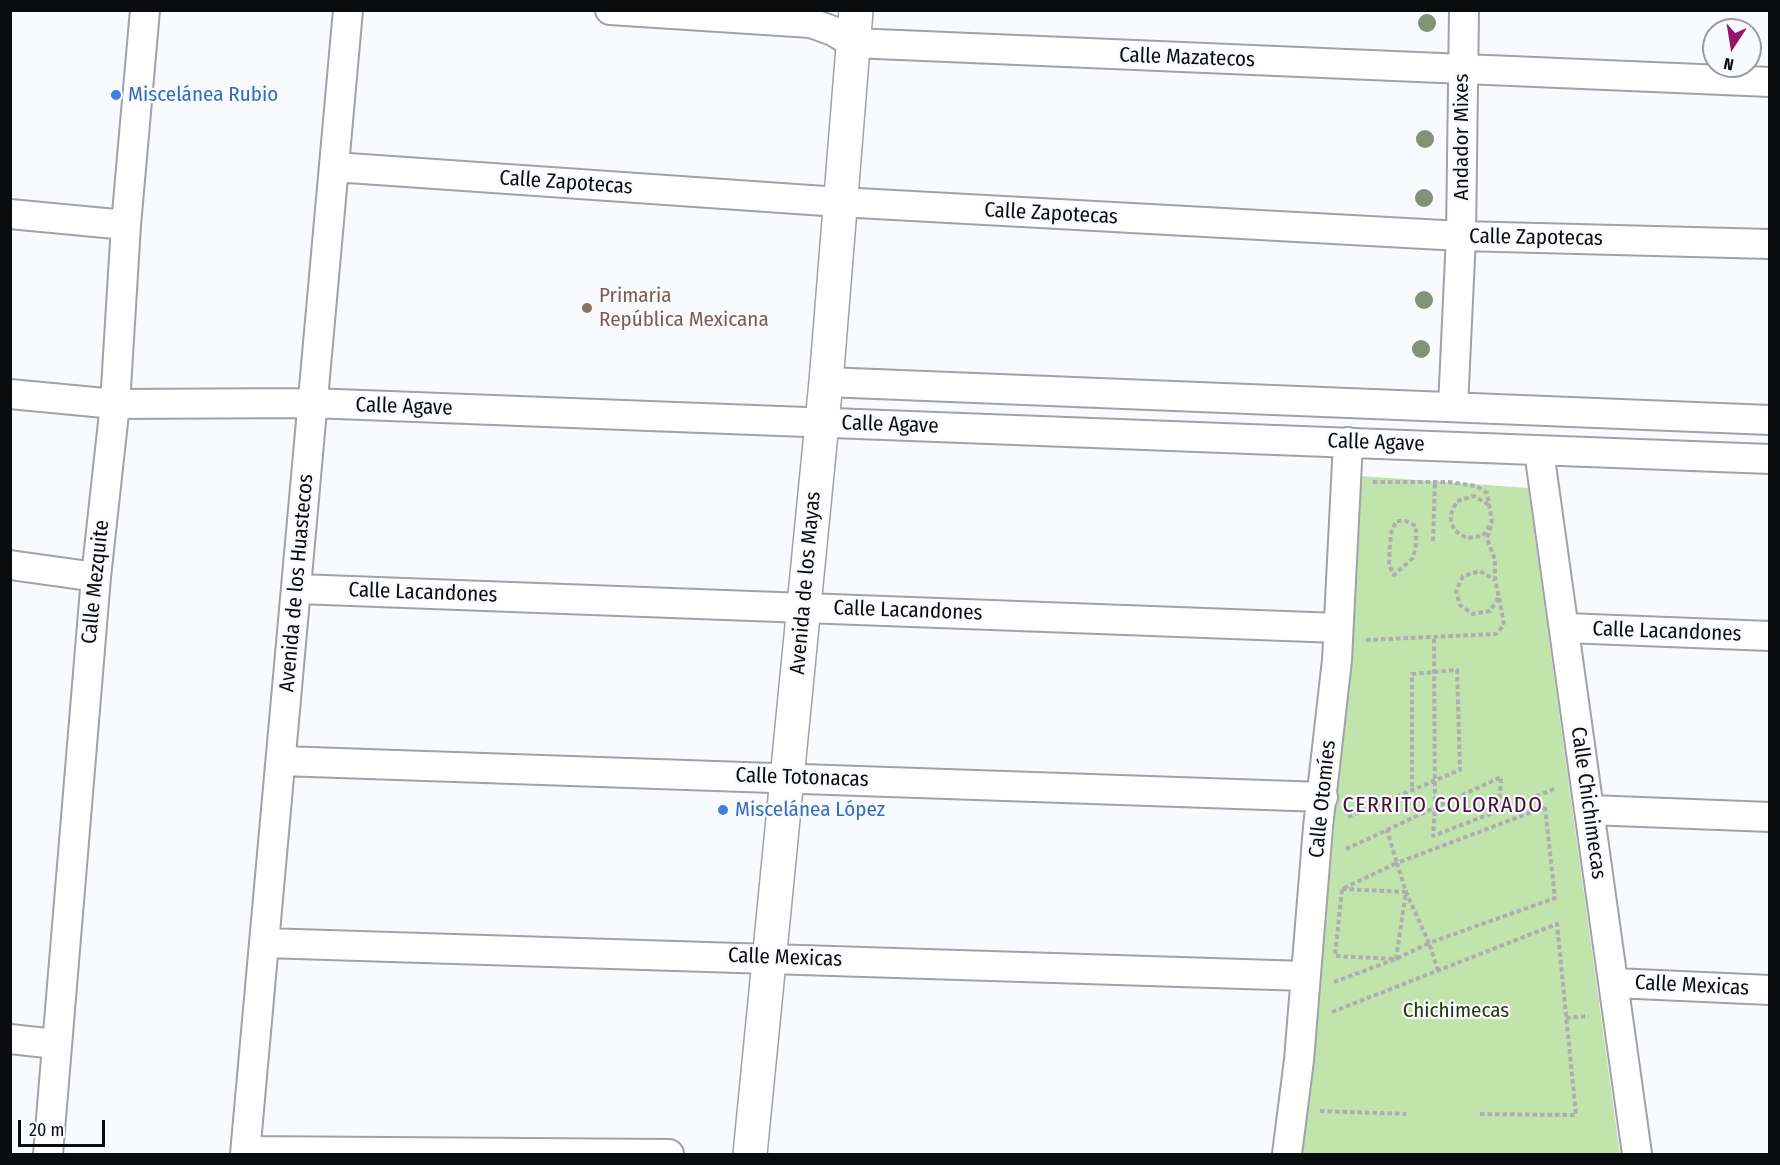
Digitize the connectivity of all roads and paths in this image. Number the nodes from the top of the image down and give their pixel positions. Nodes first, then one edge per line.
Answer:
1 (145, 10) edge
2 (348, 10) edge
3 (610, 10) edge
4 (856, 10) edge
5 (1464, 10) edge
6 (853, 44) junction
7 (1462, 70) junction
8 (1770, 82) edge
9 (334, 167) junction
10 (839, 202) junction
11 (10, 214) edge
12 (126, 225) junction
13 (1461, 236) junction
14 (1770, 244) edge
15 (826, 382) junction
16 (10, 394) edge
17 (311, 403) junction
18 (115, 404) junction
19 (1453, 407) junction
20 (1770, 420) edge
21 (820, 423) junction
22 (1348, 442) junction
23 (1539, 451) junction
24 (1770, 459) edge
25 (1364, 482) dead end
26 (1435, 482) junction
27 (1489, 505) junction
28 (1492, 521) junction
29 (1433, 541) dead end
30 (10, 565) edge
31 (1394, 575) joint
32 (96, 577) junction
33 (1495, 580) junction
34 (298, 589) junction
35 (1499, 597) junction
36 (804, 607) junction
37 (1565, 628) junction
38 (1349, 633) junction
39 (1770, 636) edge
40 (1434, 639) junction
41 (1435, 672) junction
42 (281, 761) junction
43 (787, 777) junction
44 (1583, 779) junction
45 (1434, 780) junction
46 (1412, 789) junction
47 (1323, 797) junction
48 (1435, 808) junction
49 (1499, 808) junction
50 (1590, 810) junction
51 (1770, 817) edge
52 (1336, 822) dead end
53 (1387, 830) junction
54 (1397, 863) junction
55 (1316, 868) junction
56 (1342, 888) junction
57 (1406, 892) junction
58 (265, 943) junction
59 (1429, 943) junction
60 (1335, 956) junction
61 (769, 957) junction
62 (1396, 959) junction
63 (1334, 965) dead end
64 (1438, 970) junction
65 (1334, 974) dead end
66 (1306, 976) junction
67 (1614, 982) junction
68 (1770, 990) edge
69 (1326, 1014) dead end
70 (10, 1039) edge
71 (56, 1044) junction
72 (1320, 1101) dead end
73 (1406, 1114) dead end
74 (1478, 1114) dead end
75 (246, 1153) edge
76 (48, 1155) edge
77 (669, 1155) edge
78 (750, 1155) edge
79 (1287, 1155) edge
80 (1637, 1155) edge

1 - 12 street, Calle Mezquite
2 - 9 street, Avenida de los Huastecos
3 - 6 street, Calle Mazatecos
4 - 6 street, Avenida de los Mayas
5 - 7 street, Andador Mixes
6 - 7 street, Calle Mazatecos
6 - 10 street, Avenida de los Mayas
7 - 8 street, Calle Mazatecos
7 - 13 street, Andador Mixes
9 - 10 street, Calle Zapotecas
9 - 17 street, Avenida de los Huastecos
10 - 13 street, Calle Zapotecas
10 - 15 street, Avenida de los Mayas
11 - 12 street
12 - 18 street, Calle Mezquite
13 - 14 street, Calle Zapotecas
13 - 19 street, Andador Mixes
15 - 19 street, Calle Agave
15 - 21 street, Avenida de los Mayas
16 - 18 street, Calle Agave
17 - 18 street, Calle Agave
17 - 21 street, Calle Agave
17 - 34 street, Avenida de los Huastecos
18 - 32 street, Calle Mezquite
19 - 20 street, Calle Agave
21 - 22 street, Calle Agave
21 - 36 street, Avenida de los Mayas
22 - 23 street, Calle Agave
22 - 38 street, Calle Otomíes
23 - 24 street, Calle Agave
23 - 37 street, Calle Chichimecas
25 - 26 path
26 - 27 path
26 - 29 path
27 - 28 path
27 - 28 path
28 - 33 path
30 - 32 street
31 - 31 path
32 - 71 street, Calle Mezquite
33 - 35 path
33 - 35 path
34 - 36 street, Calle Lacandones
34 - 42 street, Avenida de los Huastecos
35 - 40 path
36 - 38 street, Calle Lacandones
36 - 43 street, Avenida de los Mayas
37 - 39 street, Calle Lacandones
37 - 44 street, Calle Chichimecas
38 - 40 path
38 - 47 street, Calle Otomíes
40 - 41 path
41 - 45 path
41 - 45 path
41 - 46 path
42 - 43 street, Calle Totonacas
42 - 58 street, Avenida de los Huastecos
43 - 47 street, Calle Totonacas
43 - 61 street, Avenida de los Mayas
44 - 49 path
44 - 50 street, Calle Chichimecas
45 - 46 path
45 - 48 path
46 - 52 path
47 - 55 street, Calle Otomíes
48 - 49 path
48 - 49 path
48 - 53 path
50 - 51 street
50 - 67 street, Calle Chichimecas
53 - 54 path
53 - 55 path
54 - 56 path
54 - 57 path
54 - 59 path
55 - 66 street, Calle Otomíes
56 - 57 path
56 - 60 path
57 - 59 path
57 - 62 path
58 - 61 street, Calle Mexicas
58 - 75 street, Avenida de los Huastecos
59 - 62 path
59 - 64 path
60 - 62 path
60 - 63 path
61 - 66 street, Calle Mexicas
61 - 78 street, Avenida de los Mayas
62 - 65 path
64 - 69 path
64 - 74 path
66 - 79 street, Calle Otomíes
67 - 68 street, Calle Mexicas
67 - 80 street, Calle Chichimecas
70 - 71 street
71 - 76 street, Calle Mezquite
72 - 73 path
75 - 77 street

